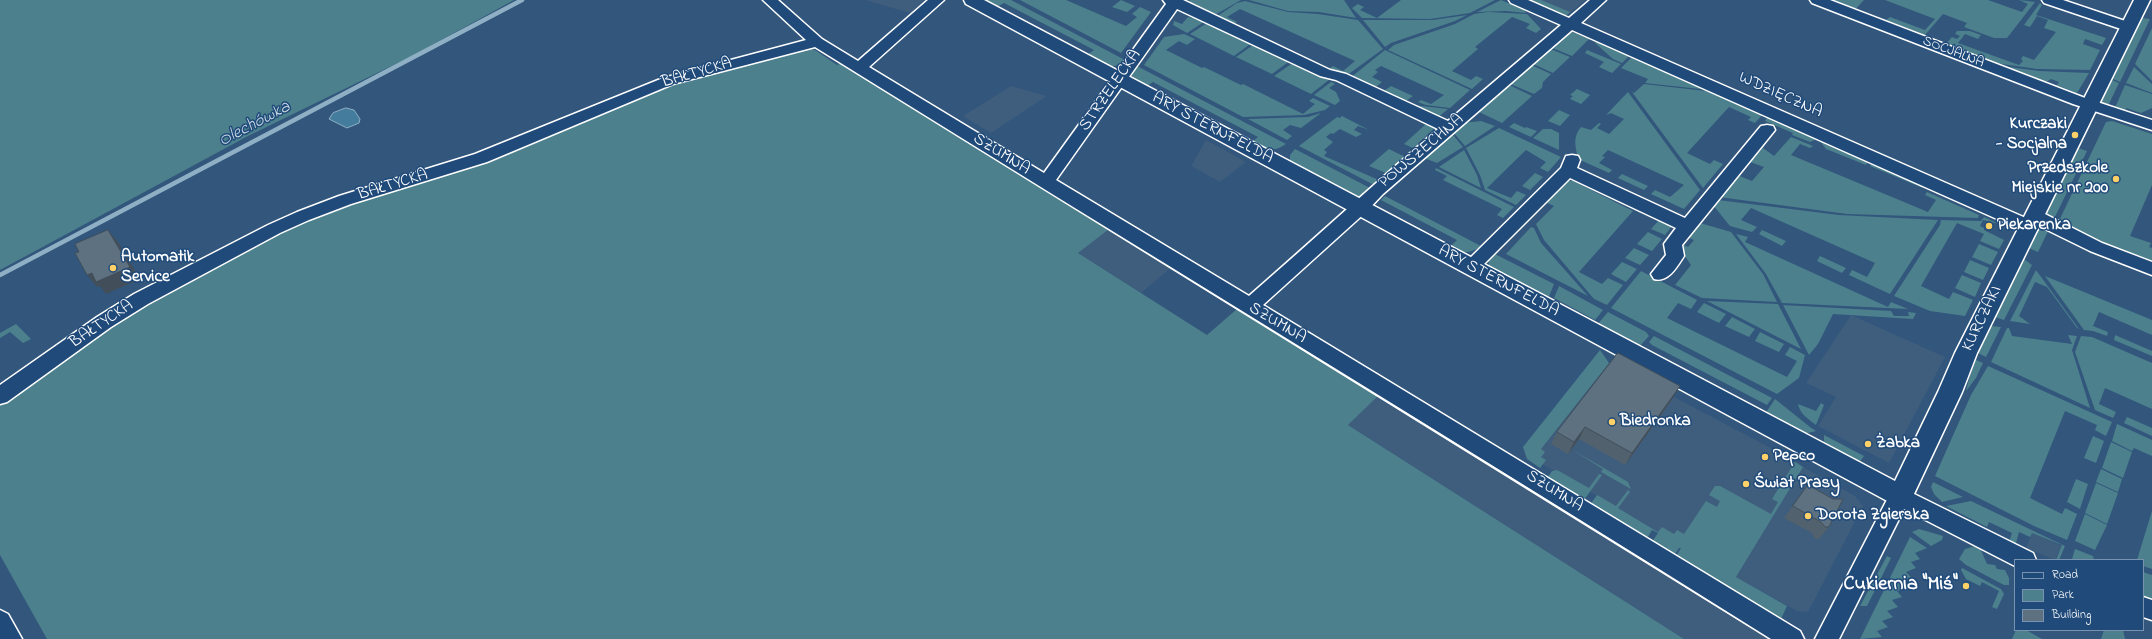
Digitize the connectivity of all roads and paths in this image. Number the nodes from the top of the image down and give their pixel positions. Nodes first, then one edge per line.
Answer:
1 (770, 0) edge
2 (936, 0) edge
3 (972, 0) edge
4 (1174, 0) edge
5 (1516, 0) edge
6 (1599, 0) edge
7 (1817, 0) edge
8 (2049, 0) edge
9 (2142, 0) edge
10 (1569, 24) junction
11 (2129, 26) junction
12 (817, 42) junction
13 (859, 68) junction
14 (1120, 79) junction
15 (2089, 105) junction
16 (2152, 125) edge
17 (1448, 128) junction
18 (1768, 130) dead end
19 (1045, 183) junction
20 (1360, 208) junction
21 (2032, 221) junction
22 (1687, 226) junction
23 (1470, 267) junction
24 (2152, 269) edge
25 (1660, 274) dead end
26 (1249, 307) junction
27 (0, 396) edge
28 (1900, 496) junction
29 (2023, 559) edge
30 (0, 621) edge
31 (10, 639) edge
32 (1792, 639) edge
33 (1827, 639) edge

1 - 12 street, SZUMNA
2 - 13 street
3 - 14 street, ARY STERNFELDA
4 - 14 street, STRZELECKA
4 - 17 street
5 - 10 street, WDZIĘCZNA
6 - 10 street, POWSZECHNA
7 - 15 street, SOCJALNA
8 - 11 street
9 - 11 street, KURCZAKI
10 - 17 street, POWSZECHNA
10 - 21 street, WDZIĘCZNA
11 - 15 street, KURCZAKI
12 - 13 street, SZUMNA
12 - 27 street, BAŁTYCKA
13 - 19 street, SZUMNA
14 - 19 street, STRZELECKA
14 - 20 street, ARY STERNFELDA
15 - 16 street, SOCJALNA
15 - 21 street, KURCZAKI
17 - 20 street, POWSZECHNA
18 - 22 street
19 - 26 street, SZUMNA
20 - 23 street, ARY STERNFELDA
20 - 26 street, POWSZECHNA
21 - 24 street, WDZIĘCZNA
21 - 28 street, KURCZAKI
22 - 23 street
22 - 25 street
23 - 28 street, ARY STERNFELDA
26 - 32 street, SZUMNA
28 - 29 street, ARY STERNFELDA
28 - 33 street, KURCZAKI
30 - 31 street

